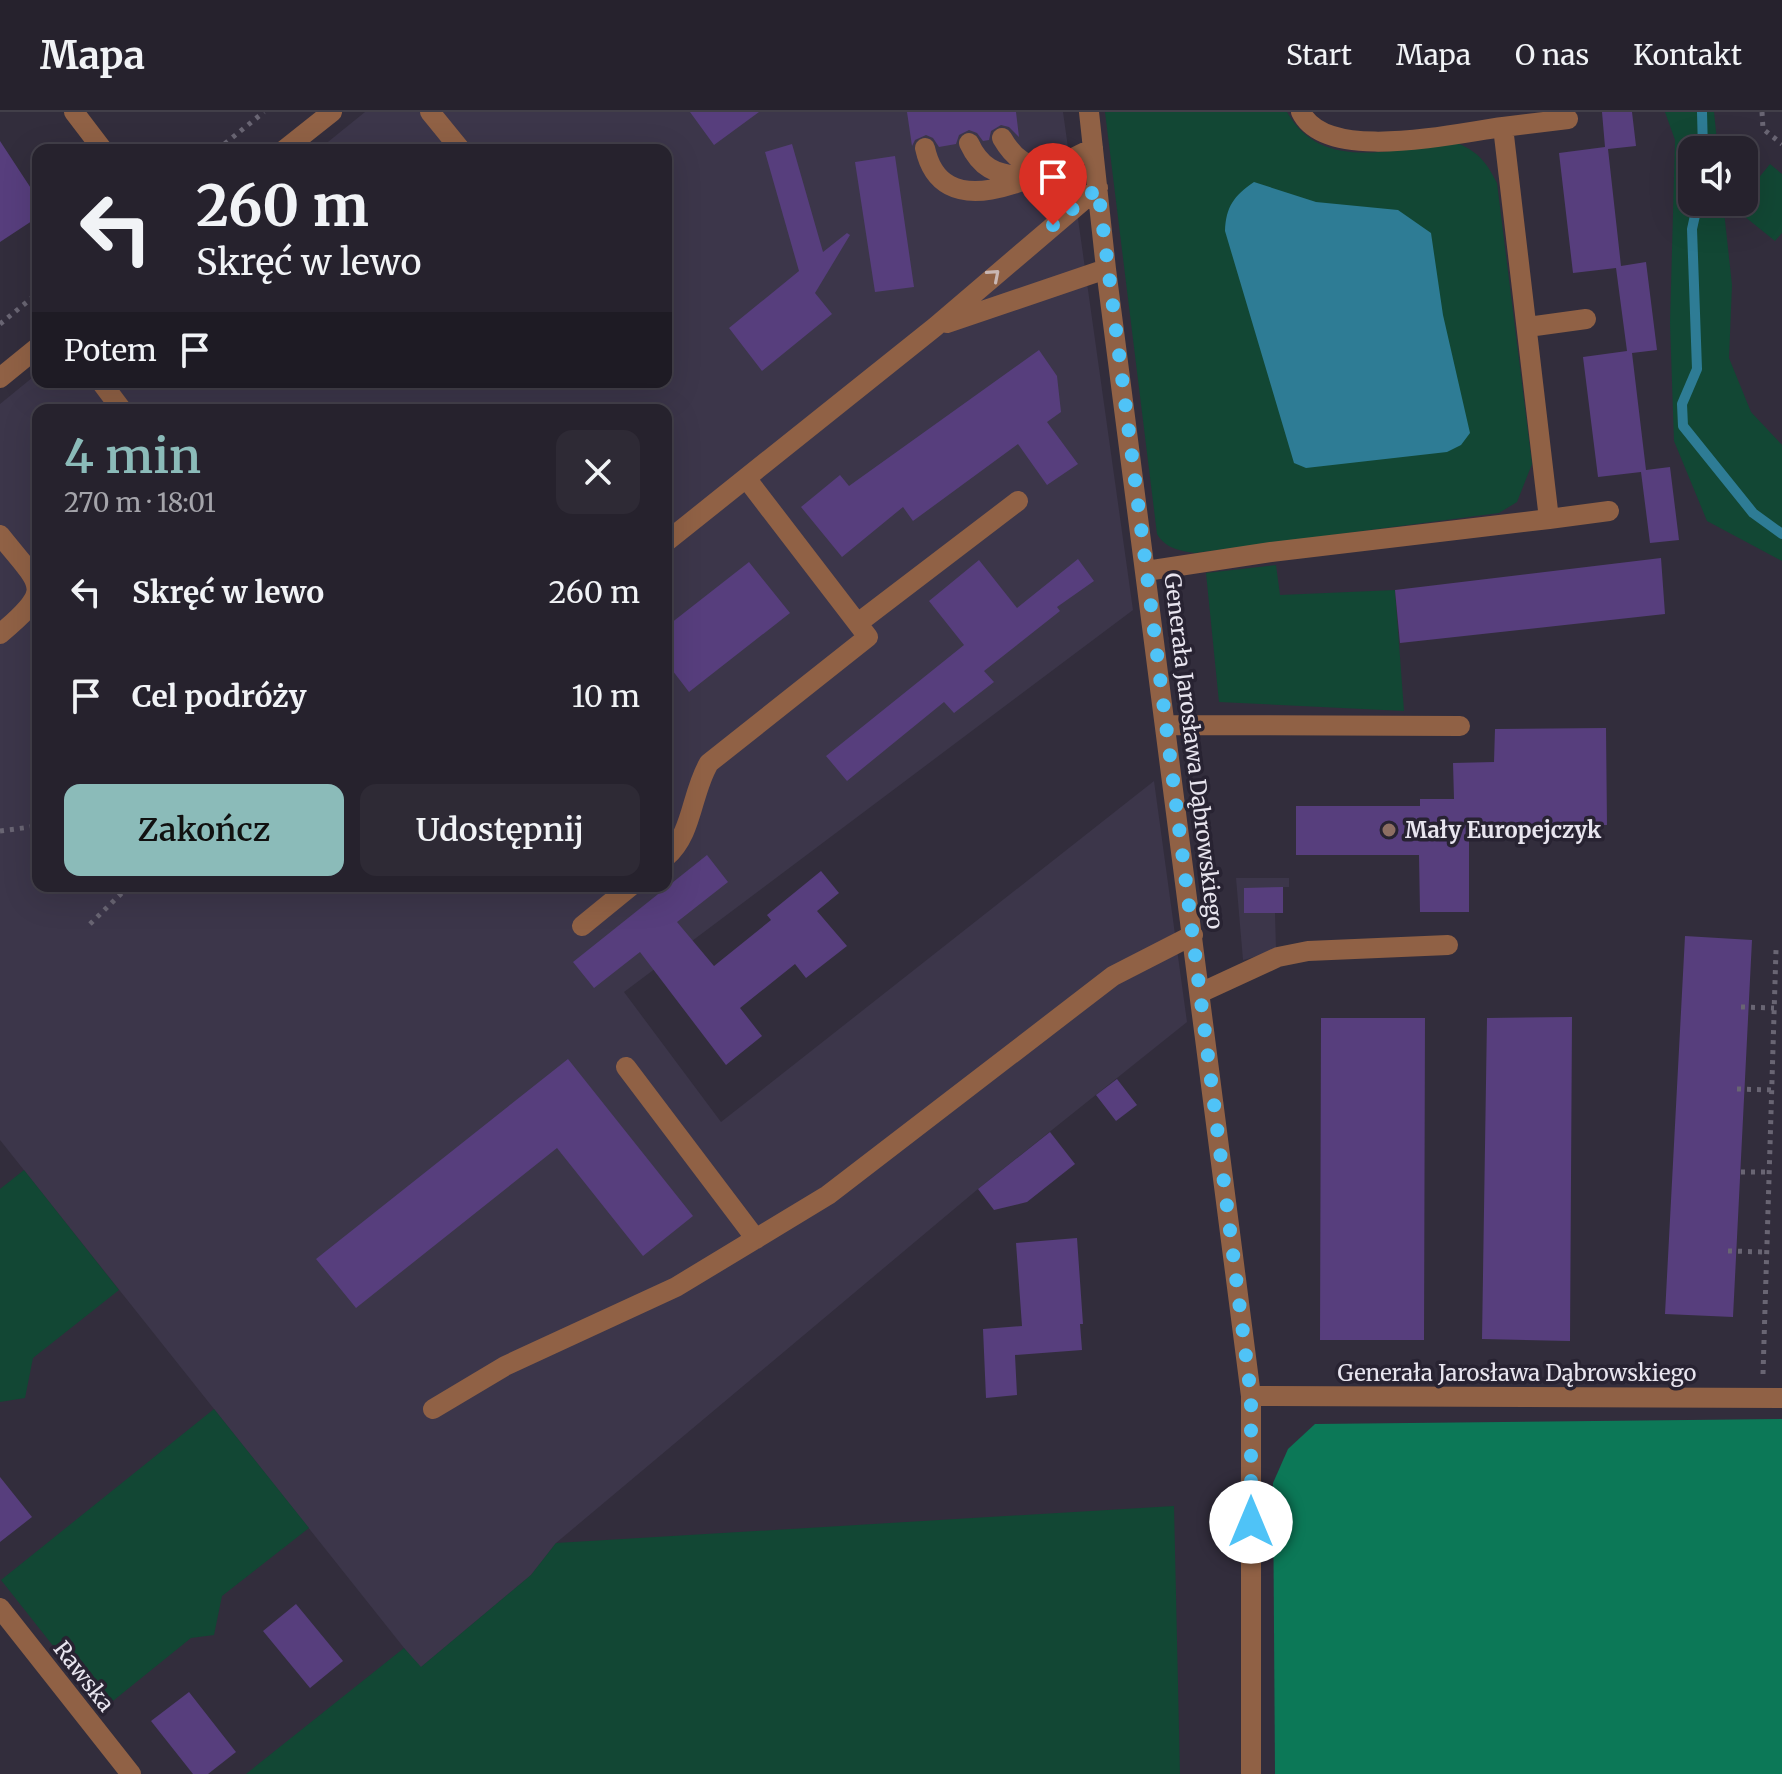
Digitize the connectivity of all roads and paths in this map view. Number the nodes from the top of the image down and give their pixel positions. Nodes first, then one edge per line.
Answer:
1 (74, 112) edge
2 (264, 112) edge
3 (332, 112) edge
4 (430, 112) edge
5 (1089, 112) edge
6 (1301, 112) edge
7 (1762, 112) edge
8 (1568, 119) dead end
9 (1503, 127) junction
10 (1002, 138) dead end
11 (969, 143) dead end
12 (98, 144) edge
13 (224, 144) edge
14 (292, 144) edge
15 (456, 144) edge
16 (1782, 144) edge
17 (925, 148) dead end
18 (1093, 148) junction
19 (1041, 173) junction
20 (1098, 188) junction
21 (1106, 269) junction
22 (32, 298) edge
23 (1586, 319) dead end
24 (0, 324) edge
25 (935, 327) junction
26 (1528, 327) junction
27 (32, 352) edge
28 (0, 378) edge
29 (746, 478) junction
30 (1018, 501) dead end
31 (1609, 511) dead end
32 (1549, 519) junction
33 (0, 535) edge
34 (672, 537) edge
35 (1146, 571) junction
36 (32, 576) edge
37 (32, 604) edge
38 (858, 623) junction
39 (0, 634) edge
40 (1166, 725) junction
41 (1460, 726) dead end
42 (32, 827) edge
43 (0, 831) edge
44 (672, 850) edge
45 (123, 892) edge
46 (624, 892) edge
47 (90, 924) dead end
48 (582, 926) dead end
49 (1193, 935) junction
50 (1448, 945) dead end
51 (1776, 950) dead end
52 (1200, 993) junction
53 (1741, 1007) dead end
54 (1774, 1008) junction
55 (626, 1067) dead end
56 (1737, 1089) dead end
57 (1772, 1090) junction
58 (1741, 1172) dead end
59 (1769, 1172) junction
60 (756, 1239) junction
61 (1728, 1251) dead end
62 (1766, 1252) junction
63 (1763, 1382) dead end
64 (1251, 1396) junction
65 (1782, 1398) edge
66 (433, 1409) dead end
67 (0, 1608) edge
68 (131, 1774) edge
69 (1251, 1774) edge

1 - 12 street
2 - 13 path
3 - 14 street
4 - 15 street
5 - 18 street, Generała Jarosława Dąbrowskiego
6 - 9 street
7 - 16 path
8 - 9 street
9 - 26 street
10 - 19 street
11 - 19 street
17 - 19 street
18 - 19 street
18 - 20 street, Generała Jarosława Dąbrowskiego
20 - 21 street, Generała Jarosława Dąbrowskiego
25 -> 20 street
21 - 25 street
21 - 35 street, Generała Jarosława Dąbrowskiego
22 - 24 path
23 - 26 street
25 - 29 street
26 - 32 street
27 - 28 street
29 - 34 street
29 - 38 street
30 - 38 street
31 - 32 street
32 - 35 street
33 - 36 street
35 - 40 street, Generała Jarosława Dąbrowskiego
37 - 39 street
38 - 44 street
40 - 41 street
40 - 49 street, Generała Jarosława Dąbrowskiego
42 - 43 path
45 - 47 path
46 - 48 street
49 - 52 street, Generała Jarosława Dąbrowskiego
49 - 60 street
50 - 52 street
51 - 54 path
52 - 64 street, Generała Jarosława Dąbrowskiego
53 - 54 path
54 - 57 path
55 - 60 street
56 - 57 path
57 - 59 path
58 - 59 path
59 - 62 path
60 - 66 street
61 - 62 path
62 - 63 path
64 - 65 street, Generała Jarosława Dąbrowskiego
64 - 69 street, Generała Jarosława Dąbrowskiego
67 - 68 street, Rawska

